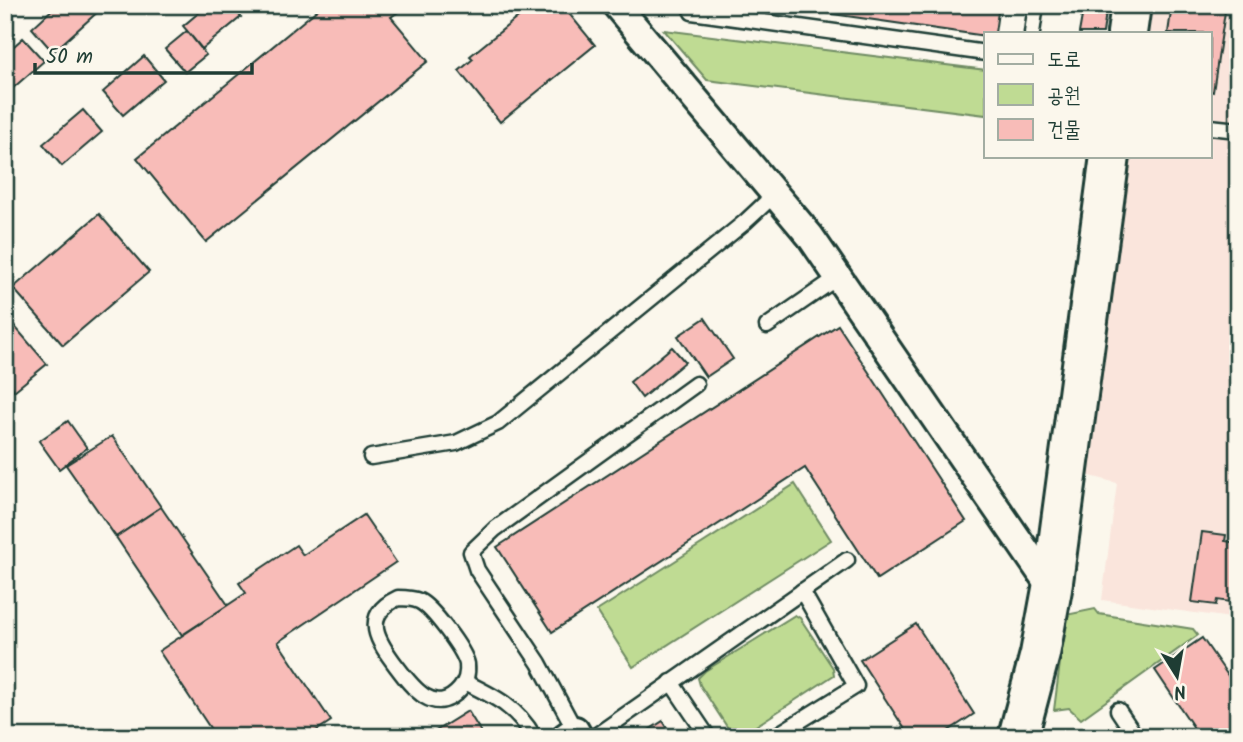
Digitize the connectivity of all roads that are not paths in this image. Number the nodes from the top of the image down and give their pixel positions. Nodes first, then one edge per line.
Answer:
1 (616, 5) edge
2 (689, 5) edge
3 (1036, 5) edge
4 (1131, 5) edge
5 (1032, 32) edge
6 (1127, 32) edge
7 (984, 53) edge
8 (1212, 127) edge
9 (1238, 130) edge
10 (1110, 158) edge
11 (775, 194) junction
12 (838, 277) junction
13 (767, 326) dead end
14 (696, 384) dead end
15 (371, 457) dead end
16 (847, 560) dead end
17 (1052, 589) junction
18 (802, 592) junction
19 (465, 682) junction
20 (671, 682) junction
21 (1118, 710) dead end
22 (578, 735) edge
23 (534, 737) edge
24 (708, 737) edge
25 (774, 737) edge
26 (1018, 737) edge
27 (1136, 737) edge

1 - 11 street
2 - 7 lane
3 - 5 lane
4 - 6 street
8 - 9 lane
10 - 17 street
11 - 12 street
11 - 15 lane
12 - 13 lane
12 - 17 street
14 - 22 lane
16 - 18 lane
17 - 26 street
18 - 20 lane
18 - 25 lane
19 - 19 lane
19 - 23 lane
20 - 22 lane
20 - 24 lane
21 - 27 lane

